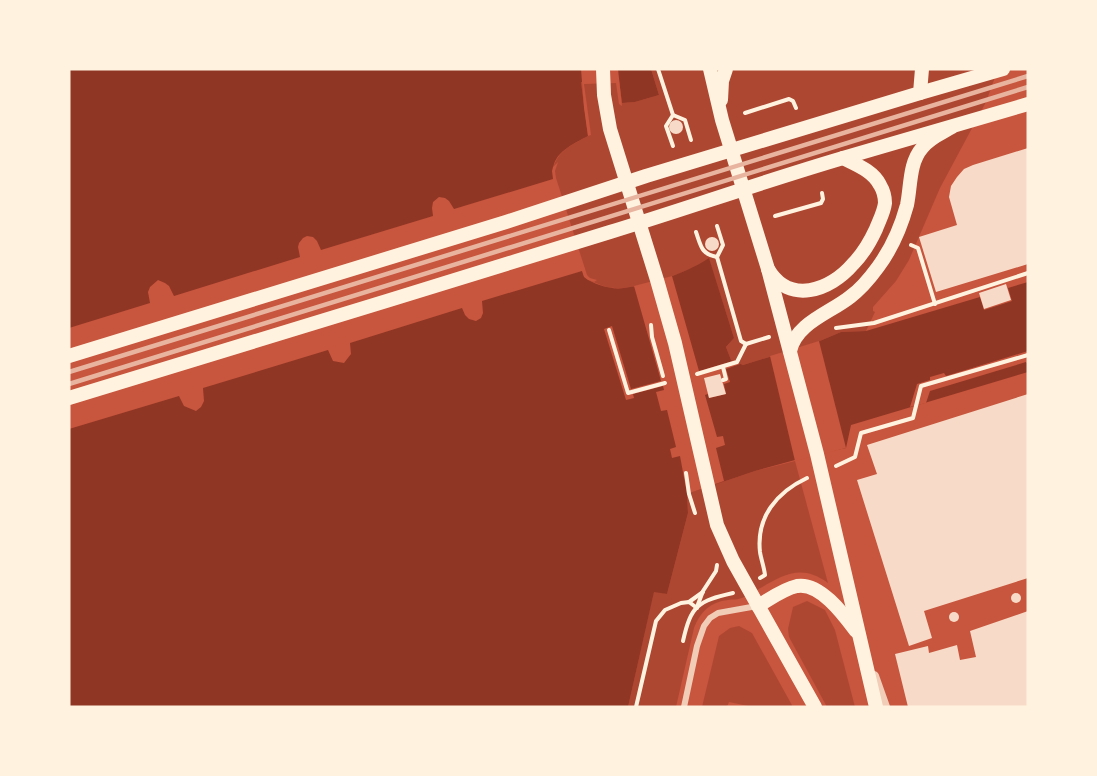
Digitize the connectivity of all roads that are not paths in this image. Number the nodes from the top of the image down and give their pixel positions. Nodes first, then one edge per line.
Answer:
1 (603, 69) edge
2 (710, 69) edge
3 (726, 69) edge
4 (922, 69) edge
5 (1003, 69) edge
6 (920, 93) junction
7 (1028, 104) edge
8 (722, 120) junction
9 (952, 127) junction
10 (843, 158) junction
11 (768, 269) junction
12 (790, 351) junction
13 (69, 356) edge
14 (69, 398) edge
15 (758, 606) junction
16 (861, 641) junction
17 (684, 707) edge
18 (815, 707) edge
19 (876, 707) edge
20 (885, 707) edge

1 - 15 main road
2 - 8 main road
3 - 8 main road
4 - 6 main road
5 - 6 main road
6 - 13 main road
7 - 9 main road
8 - 11 main road
9 - 10 main road
9 - 12 main road
10 - 11 main road
10 - 14 main road
11 - 12 main road
12 - 16 main road
15 - 16 main road
15 - 17 street
15 - 18 main road
16 - 19 main road
16 - 20 street

